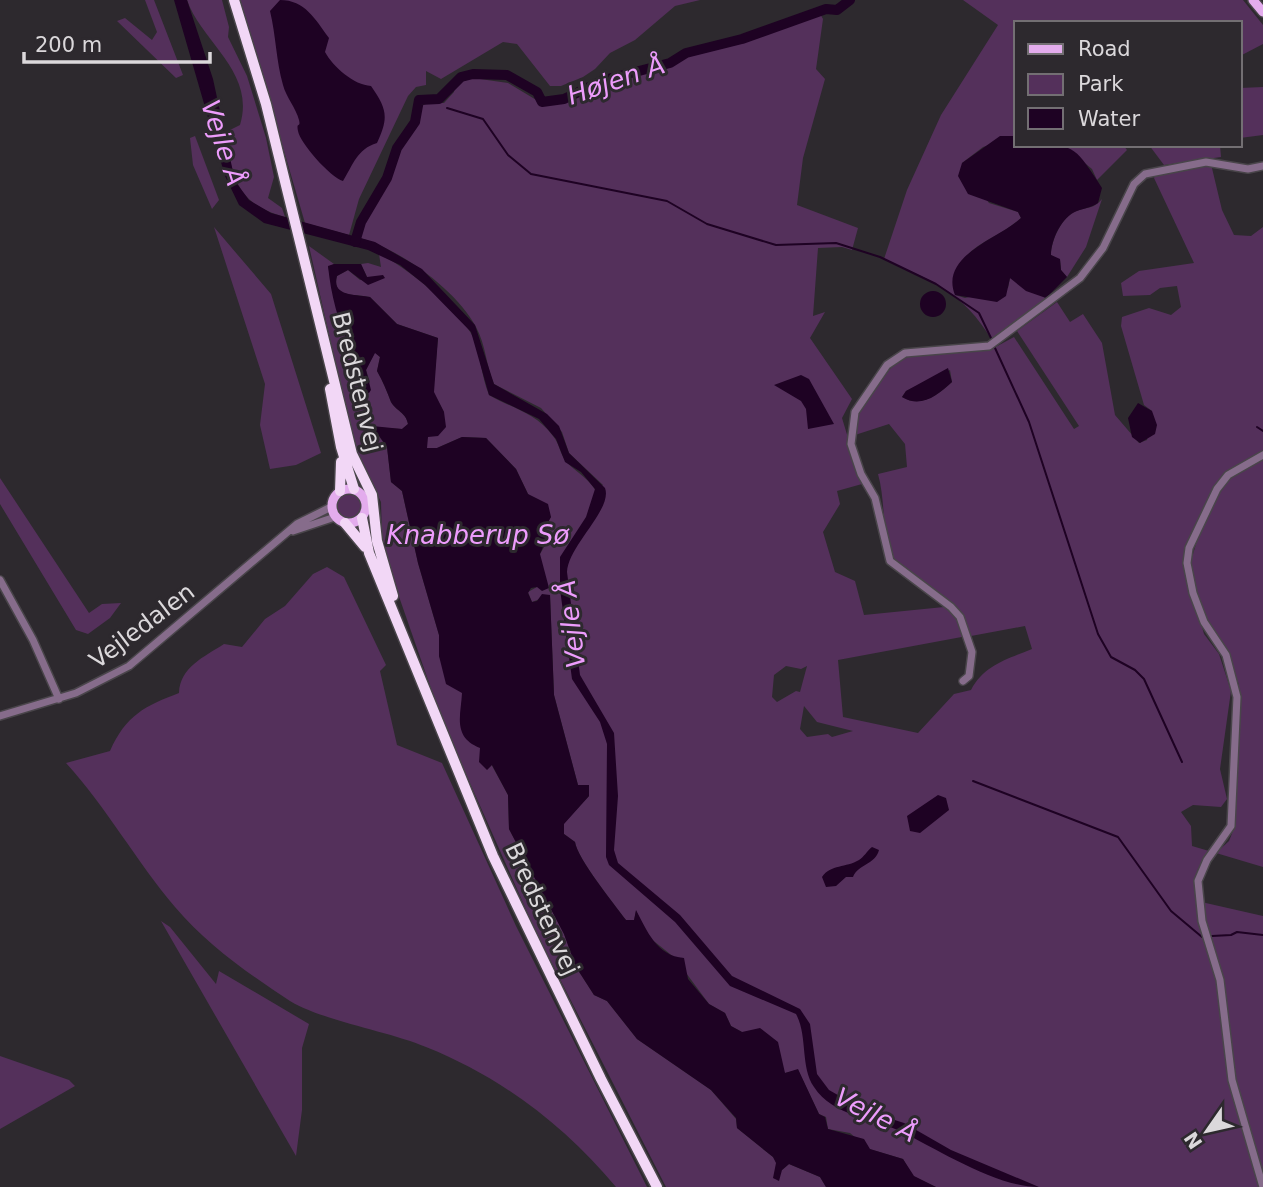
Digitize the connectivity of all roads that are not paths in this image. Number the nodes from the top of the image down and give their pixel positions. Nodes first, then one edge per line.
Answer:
1 (234, 0) edge
2 (1253, 0) edge
3 (1263, 12) edge
4 (1263, 166) edge
5 (302, 251) junction
6 (341, 447) junction
7 (1263, 455) edge
8 (354, 489) junction
9 (340, 491) junction
10 (331, 506) junction
11 (335, 517) junction
12 (362, 518) junction
13 (345, 523) junction
14 (289, 532) junction
15 (369, 553) junction
16 (0, 580) edge
17 (406, 642) junction
18 (963, 681) dead end
19 (59, 699) junction
20 (0, 716) edge
21 (657, 1187) edge
22 (1263, 1187) edge

1 - 5 highway, Bredstenvej
2 - 3 main road
4 - 18 street
5 - 6 highway, Bredstenvej
5 - 17 highway, Bredstenvej
6 - 8 highway, Bredstenvej
6 - 9 highway, Bredstenvej
7 - 22 street
8 - 9 main road
8 - 12 main road
9 - 10 main road
10 - 11 main road
10 - 14 street, Vejledalen
11 - 13 main road
11 - 14 street, Vejledalen
12 - 13 main road
12 - 15 highway, Bredstenvej
13 - 15 highway, Bredstenvej
14 - 19 street, Vejledalen
15 - 17 highway, Bredstenvej
16 - 19 street
17 - 21 highway, Bredstenvej
19 - 20 street, Vejledalen

